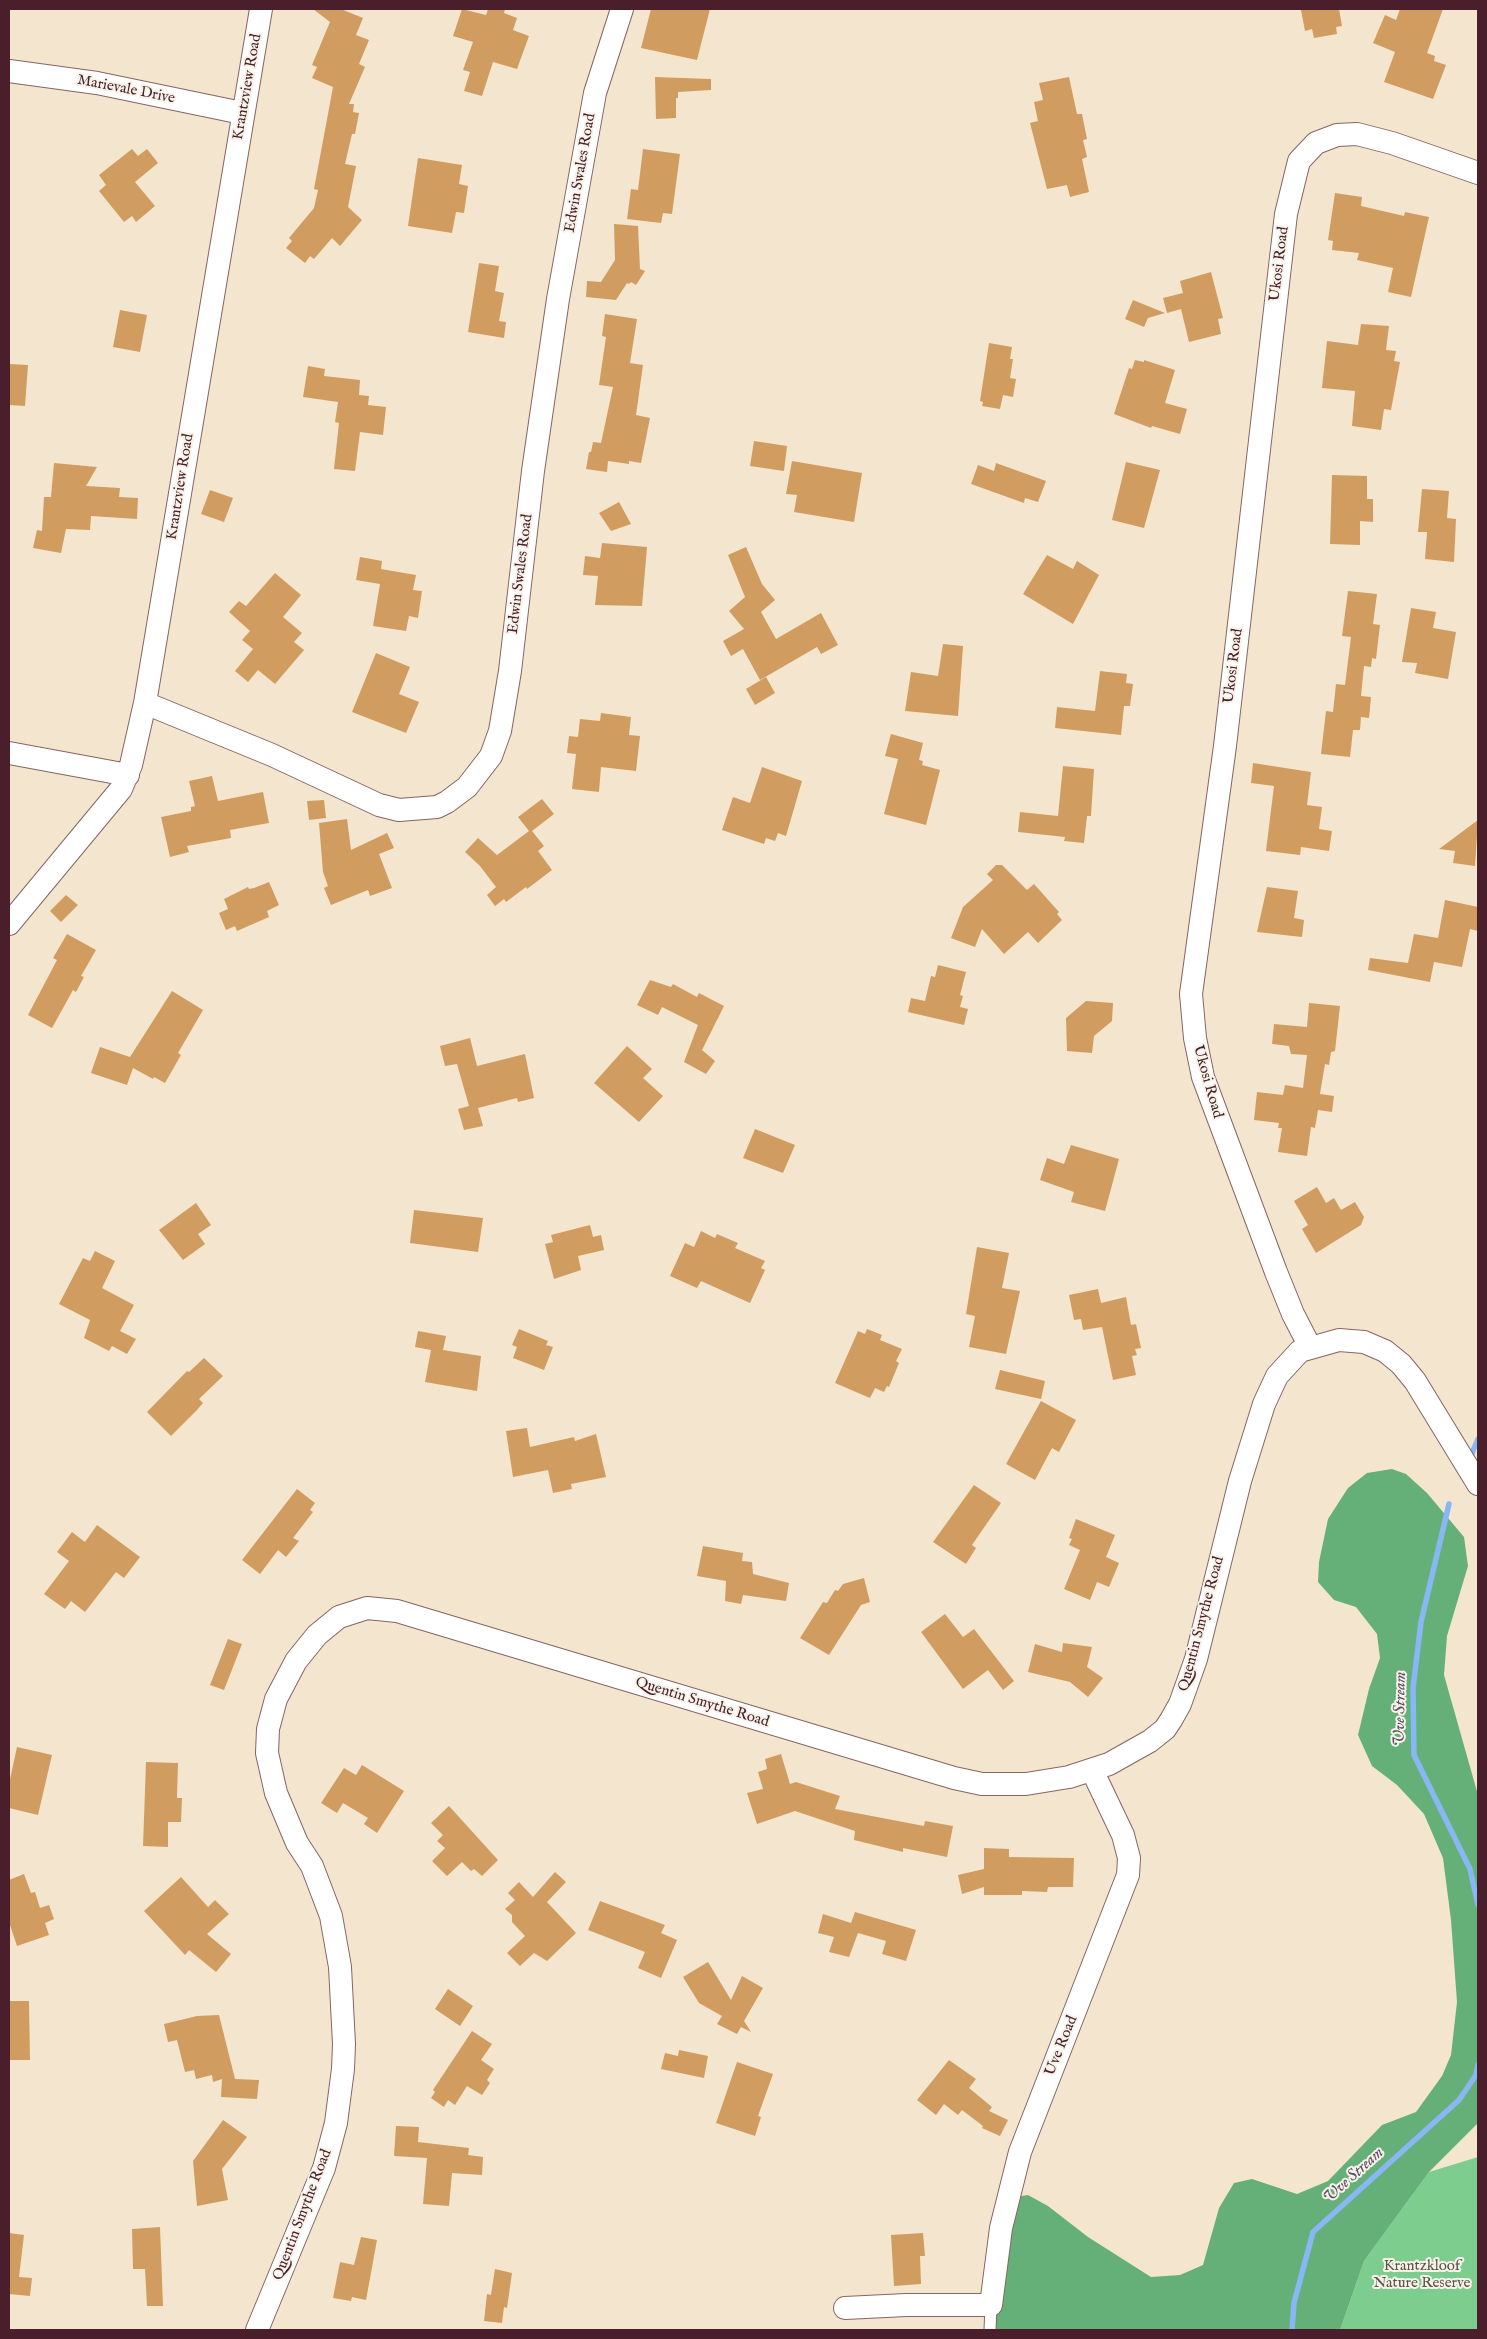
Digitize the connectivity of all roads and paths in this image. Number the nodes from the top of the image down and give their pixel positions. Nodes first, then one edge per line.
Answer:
1 (261, 9) edge
2 (622, 9) edge
3 (9, 71) edge
4 (242, 113) junction
5 (1478, 174) edge
6 (145, 703) junction
7 (9, 753) edge
8 (128, 775) junction
9 (9, 924) edge
10 (1310, 1346) junction
11 (1478, 1484) edge
12 (1092, 1770) junction
13 (990, 2305) junction
14 (845, 2308) dead end
15 (257, 2330) edge
16 (990, 2330) edge

1 - 4 street, Krantzview Road
2 - 6 street, Edwin Swales Road
3 - 4 street, Marievale Drive
4 - 6 street, Krantzview Road
5 - 10 street, Ukosi Road
6 - 8 street, Krantzview Road
7 - 8 street
8 - 9 street, Krantzview Road
10 - 11 street, Quentin Smythe Road
10 - 12 street, Quentin Smythe Road
12 - 13 street, Uve Road
12 - 15 street, Quentin Smythe Road
13 - 14 street
13 - 16 lane, Uve Road

